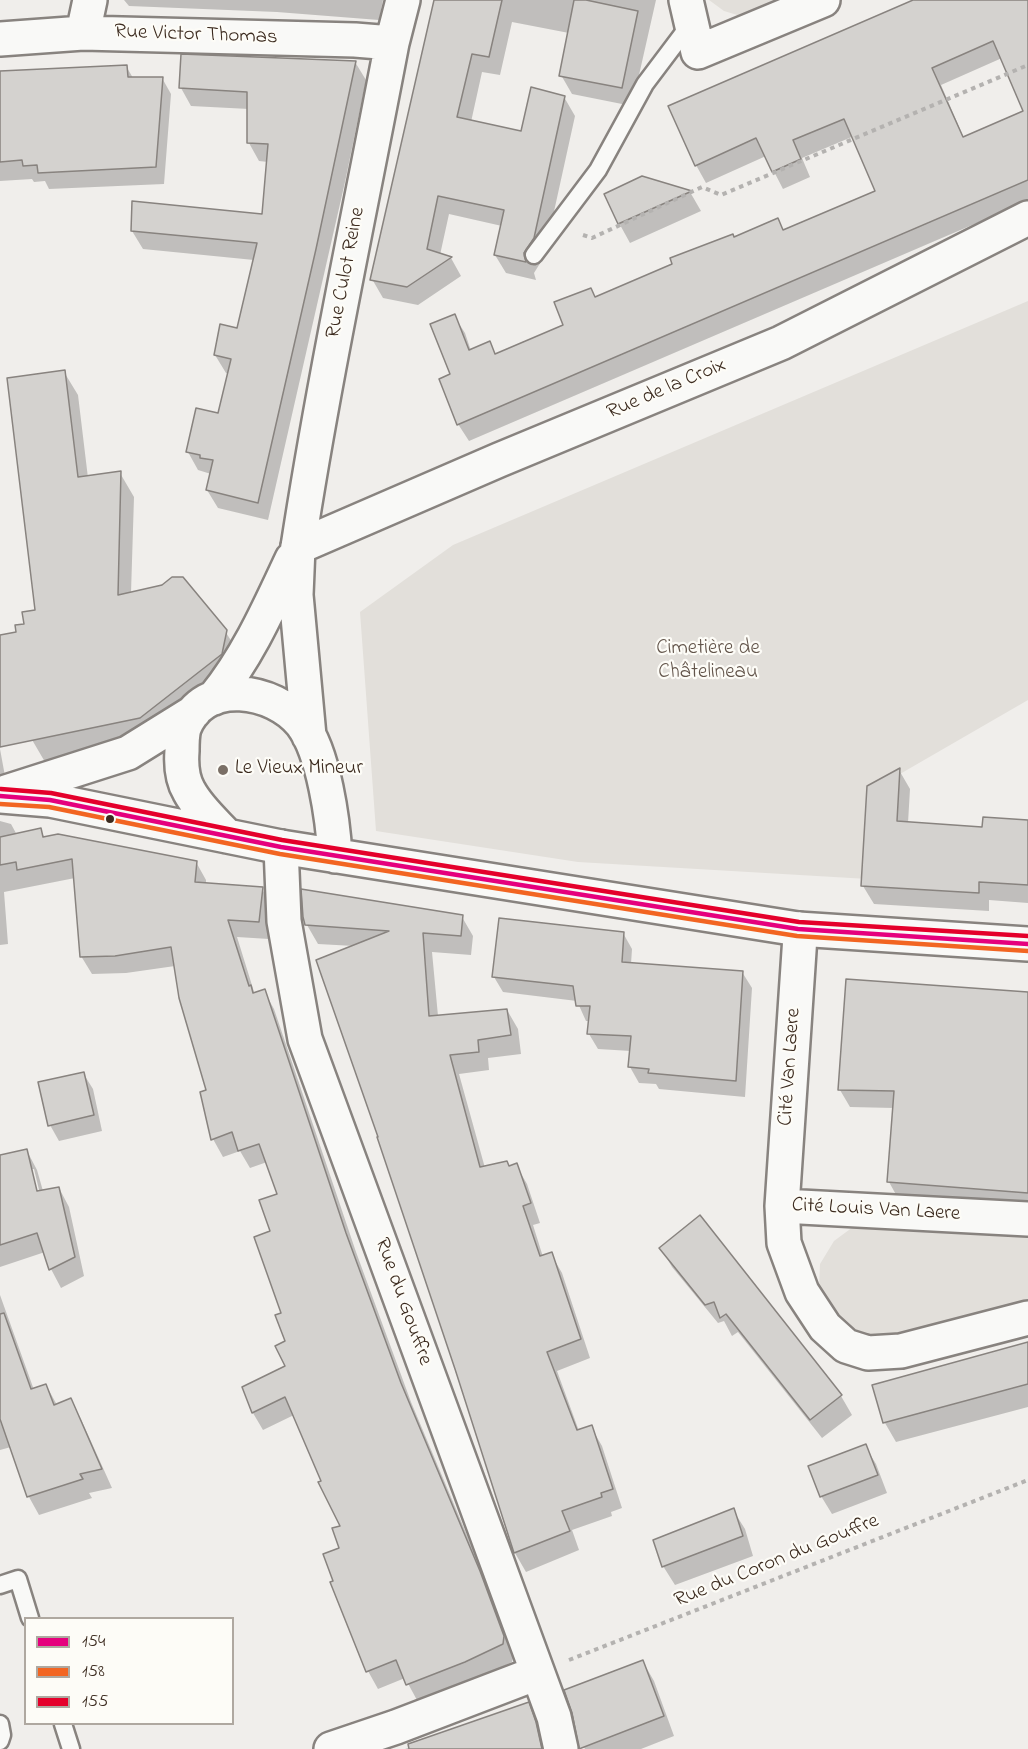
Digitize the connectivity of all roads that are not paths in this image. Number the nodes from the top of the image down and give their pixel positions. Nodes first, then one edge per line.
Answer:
1 (90, 0) edge
2 (403, 0) edge
3 (822, 0) edge
4 (689, 11) edge
5 (83, 33) junction
6 (0, 39) edge
7 (392, 43) junction
8 (1028, 218) edge
9 (534, 255) dead end
10 (298, 547) junction
11 (204, 705) junction
12 (309, 736) junction
13 (0, 795) edge
14 (227, 836) junction
15 (281, 847) junction
16 (335, 856) junction
17 (798, 929) junction
18 (1028, 944) edge
19 (782, 1206) junction
20 (1028, 1219) edge
21 (1028, 1318) edge
22 (0, 1585) edge
23 (30, 1617) edge
24 (537, 1672) junction
25 (0, 1724) edge
26 (63, 1725) edge
27 (0, 1741) edge
28 (71, 1749) edge
29 (331, 1749) edge
30 (561, 1749) edge

1 - 5 street
2 - 7 street, Rue Culot Reine
3 - 4 street
4 - 9 lane
5 - 6 street, Rue Victor Thomas
5 - 7 street, Rue Victor Thomas
7 - 10 street, Rue Culot Reine
8 - 10 street, Rue de la Croix
10 - 11 street
10 - 12 street
11 - 12 street
11 - 13 street
11 - 14 street
12 - 16 street
13 - 14 street
14 - 15 street
15 - 16 street
15 - 24 street, Rue du Gouffre
16 - 17 street
17 - 18 street
17 - 19 street, Cité Van Laere
19 - 20 street, Cité Louis Van Laere
19 - 21 street, Cité Louis Van Laere
22 - 23 lane
24 - 29 street
24 - 30 street, Rue du Gouffre
25 - 27 lane
26 - 28 lane

